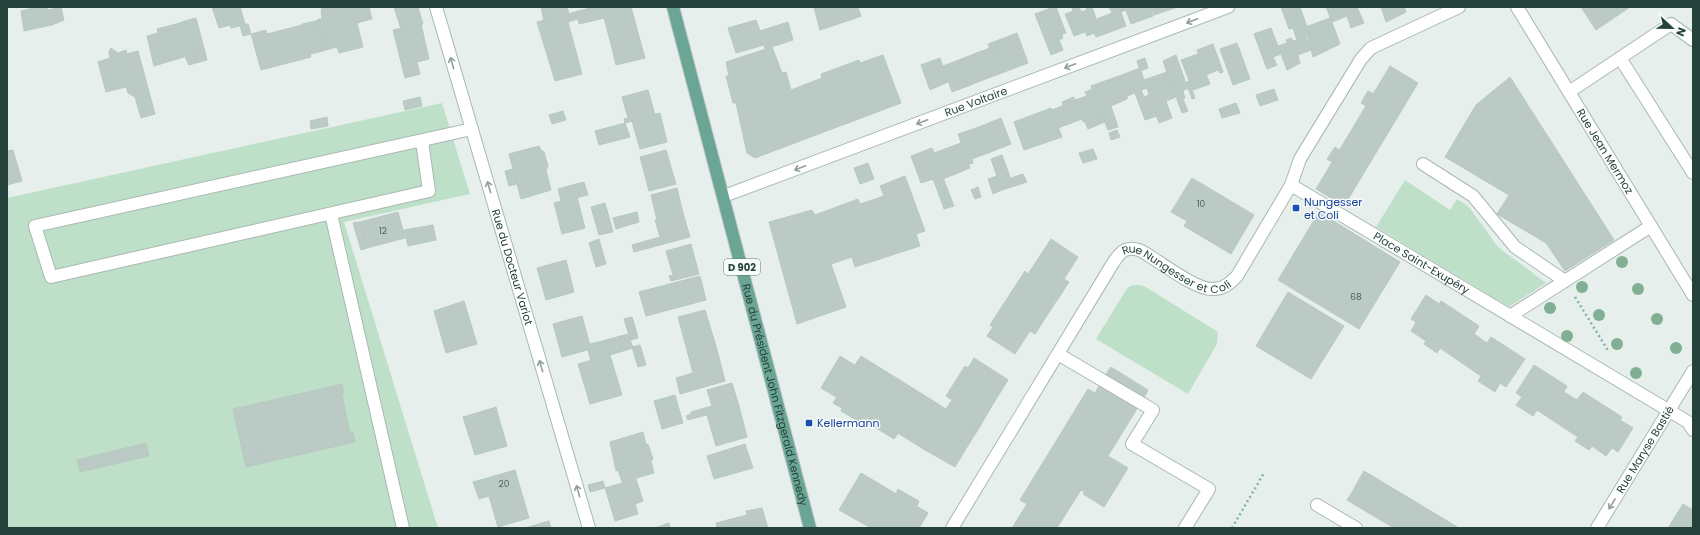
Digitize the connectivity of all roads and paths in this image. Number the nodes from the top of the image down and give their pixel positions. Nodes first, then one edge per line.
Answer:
1 (436, 7) edge
2 (673, 7) edge
3 (1228, 7) edge
4 (1459, 7) edge
5 (1517, 7) edge
6 (1693, 40) edge
7 (1620, 58) junction
8 (1569, 92) junction
9 (472, 129) junction
10 (422, 141) junction
11 (1423, 164) dead end
12 (1693, 173) edge
13 (1291, 185) junction
14 (724, 196) junction
15 (331, 214) junction
16 (1651, 226) junction
17 (1565, 281) junction
18 (1693, 295) edge
19 (1510, 316) junction
20 (1058, 354) junction
21 (1612, 358) dead end
22 (1693, 371) edge
23 (1669, 411) junction
24 (1693, 430) edge
25 (1264, 473) dead end
26 (1317, 505) dead end
27 (403, 528) edge
28 (589, 528) edge
29 (810, 528) edge
30 (952, 528) edge
31 (1185, 528) edge
32 (1232, 528) edge
33 (1356, 528) edge
34 (1597, 528) edge

9 -> 1 street, Rue du Docteur Variot
2 - 14 main road, Rue du Président John Fitzgerald Kennedy / D 902
3 -> 14 street, Rue Voltaire
4 - 13 street, Rue Nungesser et Coli
5 - 8 street, Rue Jean Mermoz
6 - 7 street
7 - 8 street
7 - 12 street
8 - 16 street, Rue Jean Mermoz
9 - 10 street
28 -> 9 street, Rue du Docteur Variot
10 - 15 street
10 - 15 street
11 - 17 street
13 - 19 street, Place Saint-Exupéry
13 - 20 street, Rue Nungesser et Coli
14 - 29 main road, Rue du Président John Fitzgerald Kennedy / D 902
15 - 27 street
16 - 17 street
16 - 18 street, Rue Jean Mermoz
17 - 19 street
17 - 21 path
19 - 23 street, Place Saint-Exupéry
20 - 30 street, Rue Nungesser et Coli
20 - 31 street
22 - 23 street, Rue Maryse Bastié
23 - 24 street, Place Saint-Exupéry
23 -> 34 street, Rue Maryse Bastié
25 - 32 path
26 - 33 street

